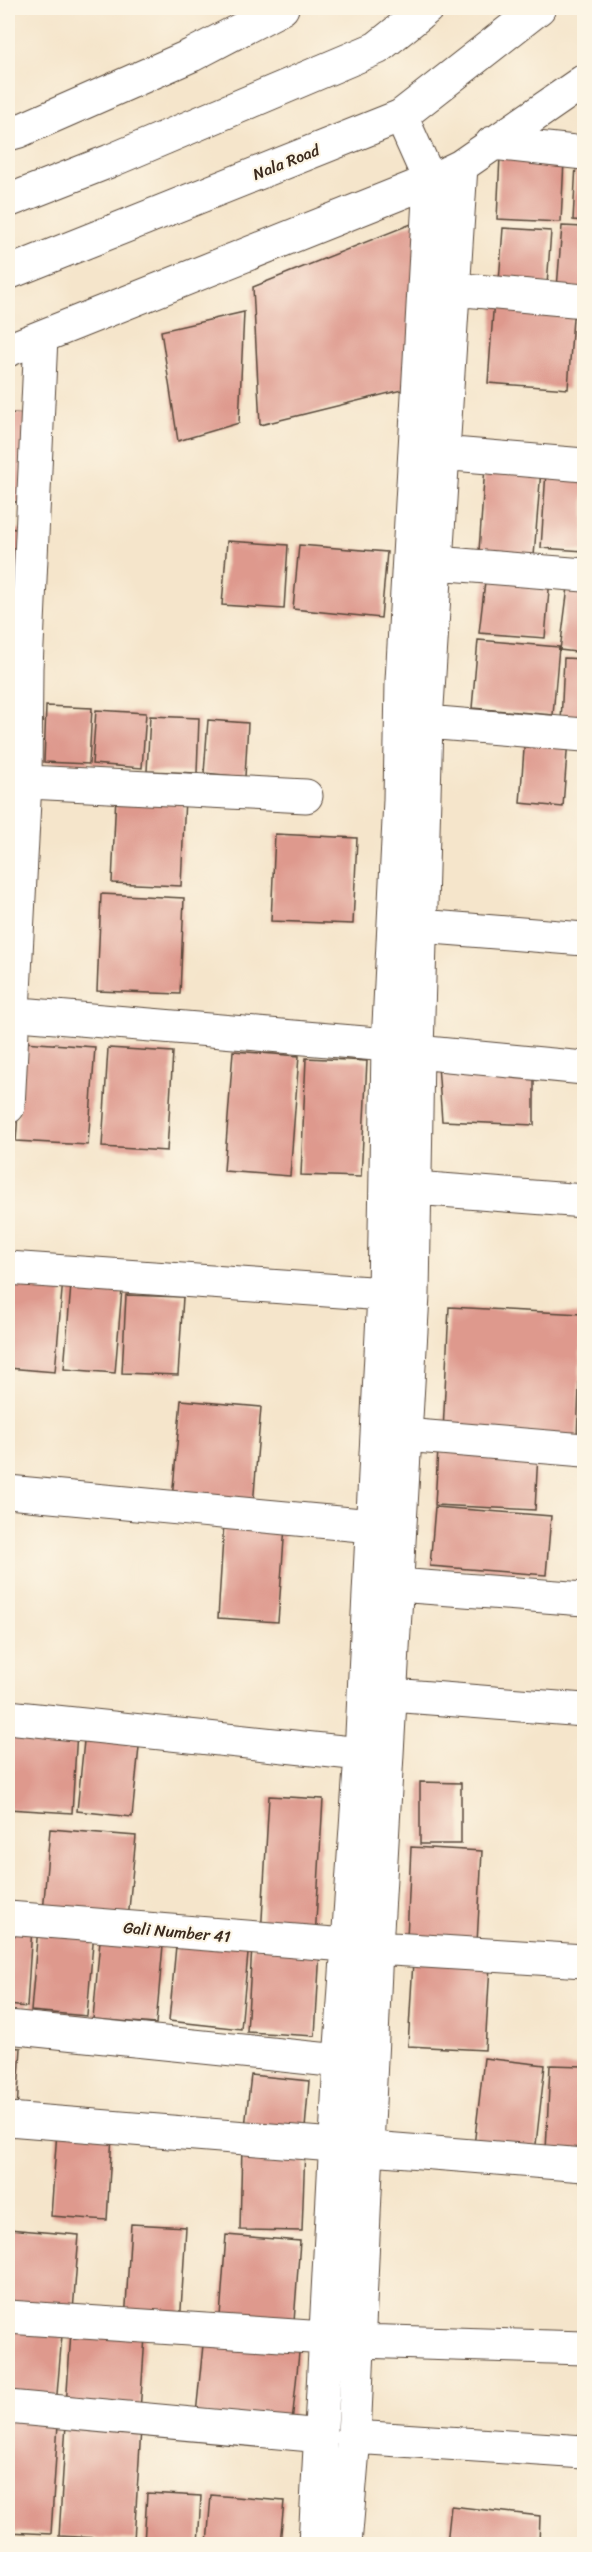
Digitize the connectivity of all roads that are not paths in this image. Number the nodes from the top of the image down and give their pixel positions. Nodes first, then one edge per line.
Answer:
1 (282, 8) edge
2 (427, 8) edge
3 (539, 8) edge
4 (585, 81) edge
5 (401, 116) junction
6 (8, 134) edge
7 (492, 143) junction
8 (585, 153) edge
9 (461, 166) junction
10 (430, 180) junction
11 (8, 201) edge
12 (8, 273) edge
13 (454, 289) junction
14 (585, 302) edge
15 (41, 337) junction
16 (8, 350) edge
17 (441, 453) junction
18 (585, 465) edge
19 (436, 563) junction
20 (585, 575) edge
21 (426, 722) junction
22 (585, 735) edge
23 (16, 782) edge
24 (306, 796) dead end
25 (420, 926) junction
26 (585, 939) edge
27 (11, 1013) edge
28 (403, 1048) junction
29 (585, 1068) edge
30 (8, 1107) edge
31 (415, 1188) junction
32 (585, 1201) edge
33 (8, 1268) edge
34 (384, 1294) junction
35 (404, 1435) junction
36 (585, 1450) edge
37 (8, 1492) edge
38 (372, 1526) junction
39 (397, 1585) junction
40 (585, 1599) edge
41 (392, 1695) junction
42 (585, 1710) edge
43 (8, 1717) edge
44 (361, 1754) junction
45 (8, 1918) edge
46 (361, 1947) junction
47 (585, 1960) edge
48 (8, 2027) edge
49 (339, 2061) junction
50 (8, 2119) edge
51 (336, 2145) junction
52 (368, 2146) junction
53 (585, 2165) edge
54 (8, 2317) edge
55 (325, 2338) junction
56 (359, 2341) junction
57 (585, 2348) edge
58 (8, 2408) edge
59 (322, 2436) junction
60 (354, 2437) junction
61 (585, 2452) edge
62 (315, 2544) edge
63 (345, 2544) edge

1 - 6 street
2 - 11 street
3 - 5 street, Nala Road
4 - 7 street
5 - 10 street
5 - 12 street, Nala Road
7 - 8 street
7 - 9 street
9 - 10 street
9 - 13 street
10 - 15 street
10 - 28 street
13 - 14 street
13 - 17 street
15 - 16 street
15 - 23 street
17 - 18 street
17 - 19 street
19 - 20 street
19 - 21 street
21 - 22 street
21 - 25 street
23 - 24 street
23 - 27 street
25 - 26 street
25 - 28 street
27 - 28 street
27 - 30 street
28 - 29 street
28 - 31 street
28 - 34 street
31 - 32 street
31 - 35 street
33 - 34 street
34 - 38 street
35 - 36 street
35 - 39 street
37 - 38 street
38 - 44 street
39 - 40 street
39 - 41 street
41 - 42 street
41 - 46 street
43 - 44 street
44 - 46 street
45 - 46 street, Gali Number 41
46 - 47 street, Gali Number 41
46 - 49 street
46 - 52 street
48 - 49 street
49 - 51 street
50 - 51 street
51 - 52 street
51 - 55 street
52 - 53 street
52 - 56 street
54 - 55 street
55 - 59 street
56 - 57 street
56 - 60 street
58 - 59 street
59 - 62 street
60 - 61 street
60 - 63 street

